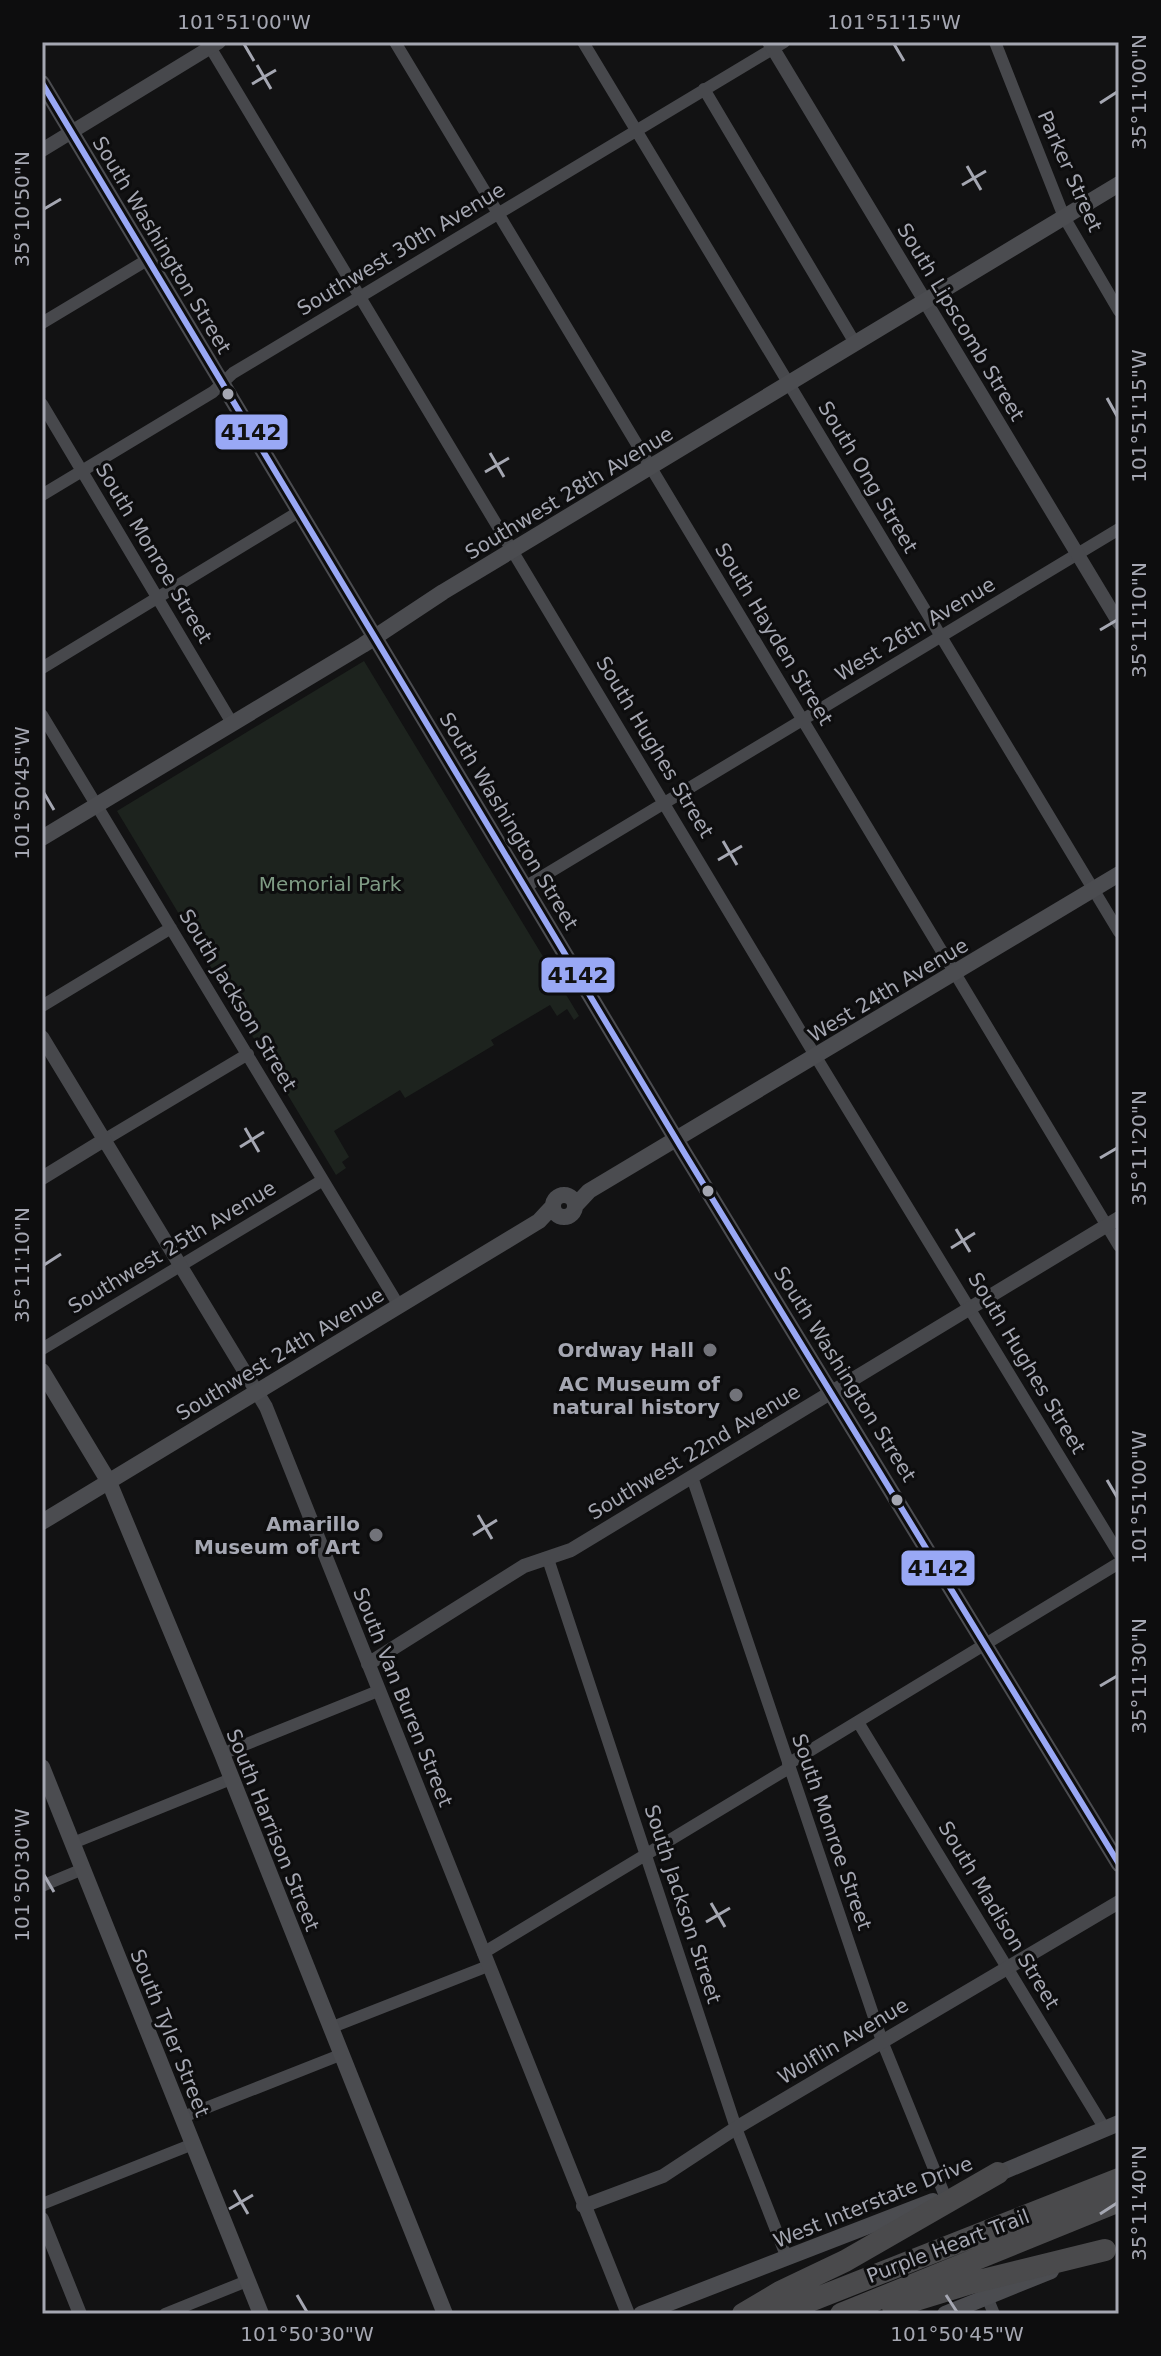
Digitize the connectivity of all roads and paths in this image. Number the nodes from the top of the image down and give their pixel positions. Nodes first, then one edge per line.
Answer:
1 (395, 42) edge
2 (583, 42) edge
3 (995, 42) edge
4 (212, 44) edge
5 (776, 44) edge
6 (42, 83) edge
7 (704, 89) junction
8 (637, 130) junction
9 (71, 132) junction
10 (42, 150) edge
11 (1119, 184) edge
12 (498, 213) junction
13 (1064, 217) junction
14 (147, 260) junction
15 (361, 296) junction
16 (926, 302) junction
17 (1119, 311) edge
18 (42, 323) edge
19 (855, 343) junction
20 (790, 383) junction
21 (222, 384) junction
22 (42, 404) edge
23 (651, 468) junction
24 (82, 471) junction
25 (42, 495) edge
26 (300, 511) junction
27 (1119, 529) edge
28 (513, 551) junction
29 (1078, 554) junction
30 (157, 598) junction
31 (1119, 623) edge
32 (375, 635) junction
33 (940, 638) junction
34 (42, 668) edge
35 (42, 715) edge
36 (801, 721) junction
37 (232, 723) junction
38 (665, 802) junction
39 (96, 806) junction
40 (42, 838) edge
41 (1119, 874) edge
42 (525, 887) junction
43 (1093, 890) junction
44 (171, 928) junction
45 (1119, 932) edge
46 (955, 973) junction
47 (42, 1006) edge
48 (42, 1037) edge
49 (248, 1054) junction
50 (816, 1057) junction
51 (676, 1139) junction
52 (104, 1140) junction
53 (42, 1178) edge
54 (323, 1180) junction
55 (1113, 1222) edge
56 (1119, 1246) edge
57 (181, 1265) junction
58 (399, 1306) junction
59 (971, 1309) junction
60 (42, 1349) edge
61 (42, 1371) edge
62 (257, 1391) junction
63 (832, 1392) junction
64 (692, 1477) junction
65 (109, 1482) junction
66 (42, 1522) edge
67 (1119, 1554) edge
68 (548, 1559) junction
69 (1119, 1563) edge
70 (986, 1644) junction
71 (368, 1664) junction
72 (378, 1691) junction
73 (858, 1722) junction
74 (222, 1754) junction
75 (789, 1766) junction
76 (42, 1767) edge
77 (231, 1779) junction
78 (73, 1843) junction
79 (646, 1856) junction
80 (1119, 1864) edge
81 (83, 1869) junction
82 (42, 1886) edge
83 (1119, 1902) edge
84 (485, 1960) junction
85 (1008, 1967) junction
86 (330, 2028) junction
87 (882, 2041) junction
88 (340, 2055) junction
89 (183, 2117) junction
90 (1112, 2126) edge
91 (736, 2128) junction
92 (193, 2144) junction
93 (998, 2173) junction
94 (1119, 2179) edge
95 (945, 2196) junction
96 (1119, 2201) edge
97 (42, 2204) edge
98 (583, 2206) junction
99 (44, 2228) edge
100 (1112, 2247) edge
101 (787, 2258) junction
102 (247, 2281) junction
103 (987, 2297) junction
104 (80, 2314) edge
105 (165, 2314) edge
106 (261, 2314) edge
107 (445, 2314) edge
108 (628, 2314) edge
109 (641, 2314) edge
110 (743, 2314) edge
111 (777, 2314) edge
112 (841, 2314) edge
113 (869, 2314) edge
114 (945, 2314) edge
115 (994, 2314) edge

1 - 12 street, South Hayden Street
2 - 8 street, South Ong Street
3 - 13 street, Parker Street
4 - 9 street
4 - 15 street, South Hughes Street
5 - 7 street, Southwest 30th Avenue
5 - 16 street, South Lipscomb Street
6 - 9 main road, South Washington Street
7 - 8 street, Southwest 30th Avenue
7 - 19 street
8 - 12 street, Southwest 30th Avenue
8 - 20 street, South Ong Street
9 - 10 street
9 - 14 main road, South Washington Street
11 - 13 main road, Southwest 28th Avenue
12 - 15 street, Southwest 30th Avenue
12 - 23 street, South Hayden Street
13 - 16 main road, Southwest 28th Avenue
13 - 17 street, Parker Street
14 - 18 street
14 - 21 main road, South Washington Street
15 - 21 street, Southwest 30th Avenue
15 - 28 street, South Hughes Street
16 - 19 main road, Southwest 28th Avenue
16 - 29 street, South Lipscomb Street
19 - 20 main road, Southwest 28th Avenue
20 - 23 main road, Southwest 28th Avenue
20 - 33 street, South Ong Street
21 - 24 street, Southwest 30th Avenue
21 - 26 main road, South Washington Street
22 - 24 street, South Monroe Street
23 - 28 main road, Southwest 28th Avenue
23 - 36 street, South Hayden Street
24 - 25 street, Southwest 30th Avenue
24 - 30 street, South Monroe Street
26 - 30 street
26 - 32 main road, South Washington Street
27 - 29 street, West 26th Avenue
28 - 32 main road, Southwest 28th Avenue
28 - 38 street, South Hughes Street
29 - 31 street, South Lipscomb Street
29 - 33 street, West 26th Avenue
30 - 34 street
30 - 37 street, South Monroe Street
32 - 37 main road, Southwest 28th Avenue
32 - 42 main road, South Washington Street
33 - 36 street, West 26th Avenue
33 - 43 street, South Ong Street
35 - 39 street, South Jackson Street
36 - 38 street, West 26th Avenue
36 - 46 street, South Hayden Street
37 - 39 main road, Southwest 28th Avenue
38 - 42 street, West 26th Avenue
38 - 50 street, South Hughes Street
39 - 40 main road, Southwest 28th Avenue
39 - 44 street, South Jackson Street
41 - 43 main road, West 24th Avenue
42 - 51 main road, South Washington Street
43 - 45 street, South Ong Street
43 - 46 main road, West 24th Avenue
44 - 47 street
44 - 49 street, South Jackson Street
46 - 50 main road, West 24th Avenue
46 - 55 street, South Hayden Street
48 - 52 street, South Van Buren Street
49 - 52 street
49 - 54 street, South Jackson Street
50 - 51 main road, West 24th Avenue
50 - 59 street, South Hughes Street
51 - 58 main road, Southwest 24th Avenue
51 - 63 main road, South Washington Street
52 - 53 street
52 - 57 street, South Van Buren Street
54 - 57 street, Southwest 25th Avenue
54 - 58 street, South Jackson Street
55 - 56 street, South Hayden Street
55 - 59 street, Southwest 22nd Avenue
57 - 60 street, Southwest 25th Avenue
57 - 62 street, South Van Buren Street
58 - 62 main road, Southwest 24th Avenue
59 - 63 street, Southwest 22nd Avenue
59 - 67 street, South Hughes Street
61 - 65 main road, South Harrison Street
62 - 65 main road, Southwest 24th Avenue
62 - 71 street, South Van Buren Street
63 - 64 street, Southwest 22nd Avenue
63 - 70 main road, South Washington Street
64 - 68 street, Southwest 22nd Avenue
64 - 75 street, South Monroe Street
65 - 66 main road, Southwest 24th Avenue
65 - 74 main road, South Harrison Street
68 - 71 street, Southwest 22nd Avenue
68 - 79 street, South Jackson Street
69 - 70 street
70 - 73 street
70 - 80 main road, South Washington Street
71 - 72 street, South Van Buren Street
72 - 74 street
72 - 84 street, South Van Buren Street
73 - 75 street
73 - 85 street, South Madison Street
74 - 77 main road, South Harrison Street
75 - 79 street
75 - 87 street, South Monroe Street
76 - 78 main road, South Tyler Street
77 - 78 street
77 - 86 main road, South Harrison Street
78 - 81 main road, South Tyler Street
79 - 84 street
79 - 91 street, South Jackson Street
81 - 82 street
81 - 89 main road, South Tyler Street
83 - 85 street, Wolflin Avenue
84 - 86 street
84 - 98 street, South Van Buren Street
85 - 87 street, Wolflin Avenue
85 - 90 street, South Madison Street
86 - 88 main road, South Harrison Street
87 - 91 street, Wolflin Avenue
87 - 95 street, South Monroe Street
88 - 89 street
88 - 107 main road, South Harrison Street
89 - 92 main road, South Tyler Street
90 - 93 main road, West Interstate Drive
91 - 98 street, Wolflin Avenue
91 - 101 street, South Jackson Street
92 - 97 street
92 - 102 main road, South Tyler Street
93 - 95 main road, West Interstate Drive
93 - 110 highway
94 - 111 highway, Purple Heart Trail
95 - 101 main road, West Interstate Drive
96 - 112 highway, Purple Heart Trail
98 - 108 street, South Van Buren Street
99 - 104 street
100 - 103 main road
100 - 113 highway
101 - 109 main road, West Interstate Drive
102 - 105 street
102 - 106 main road, South Tyler Street
103 - 114 main road
103 - 115 street

